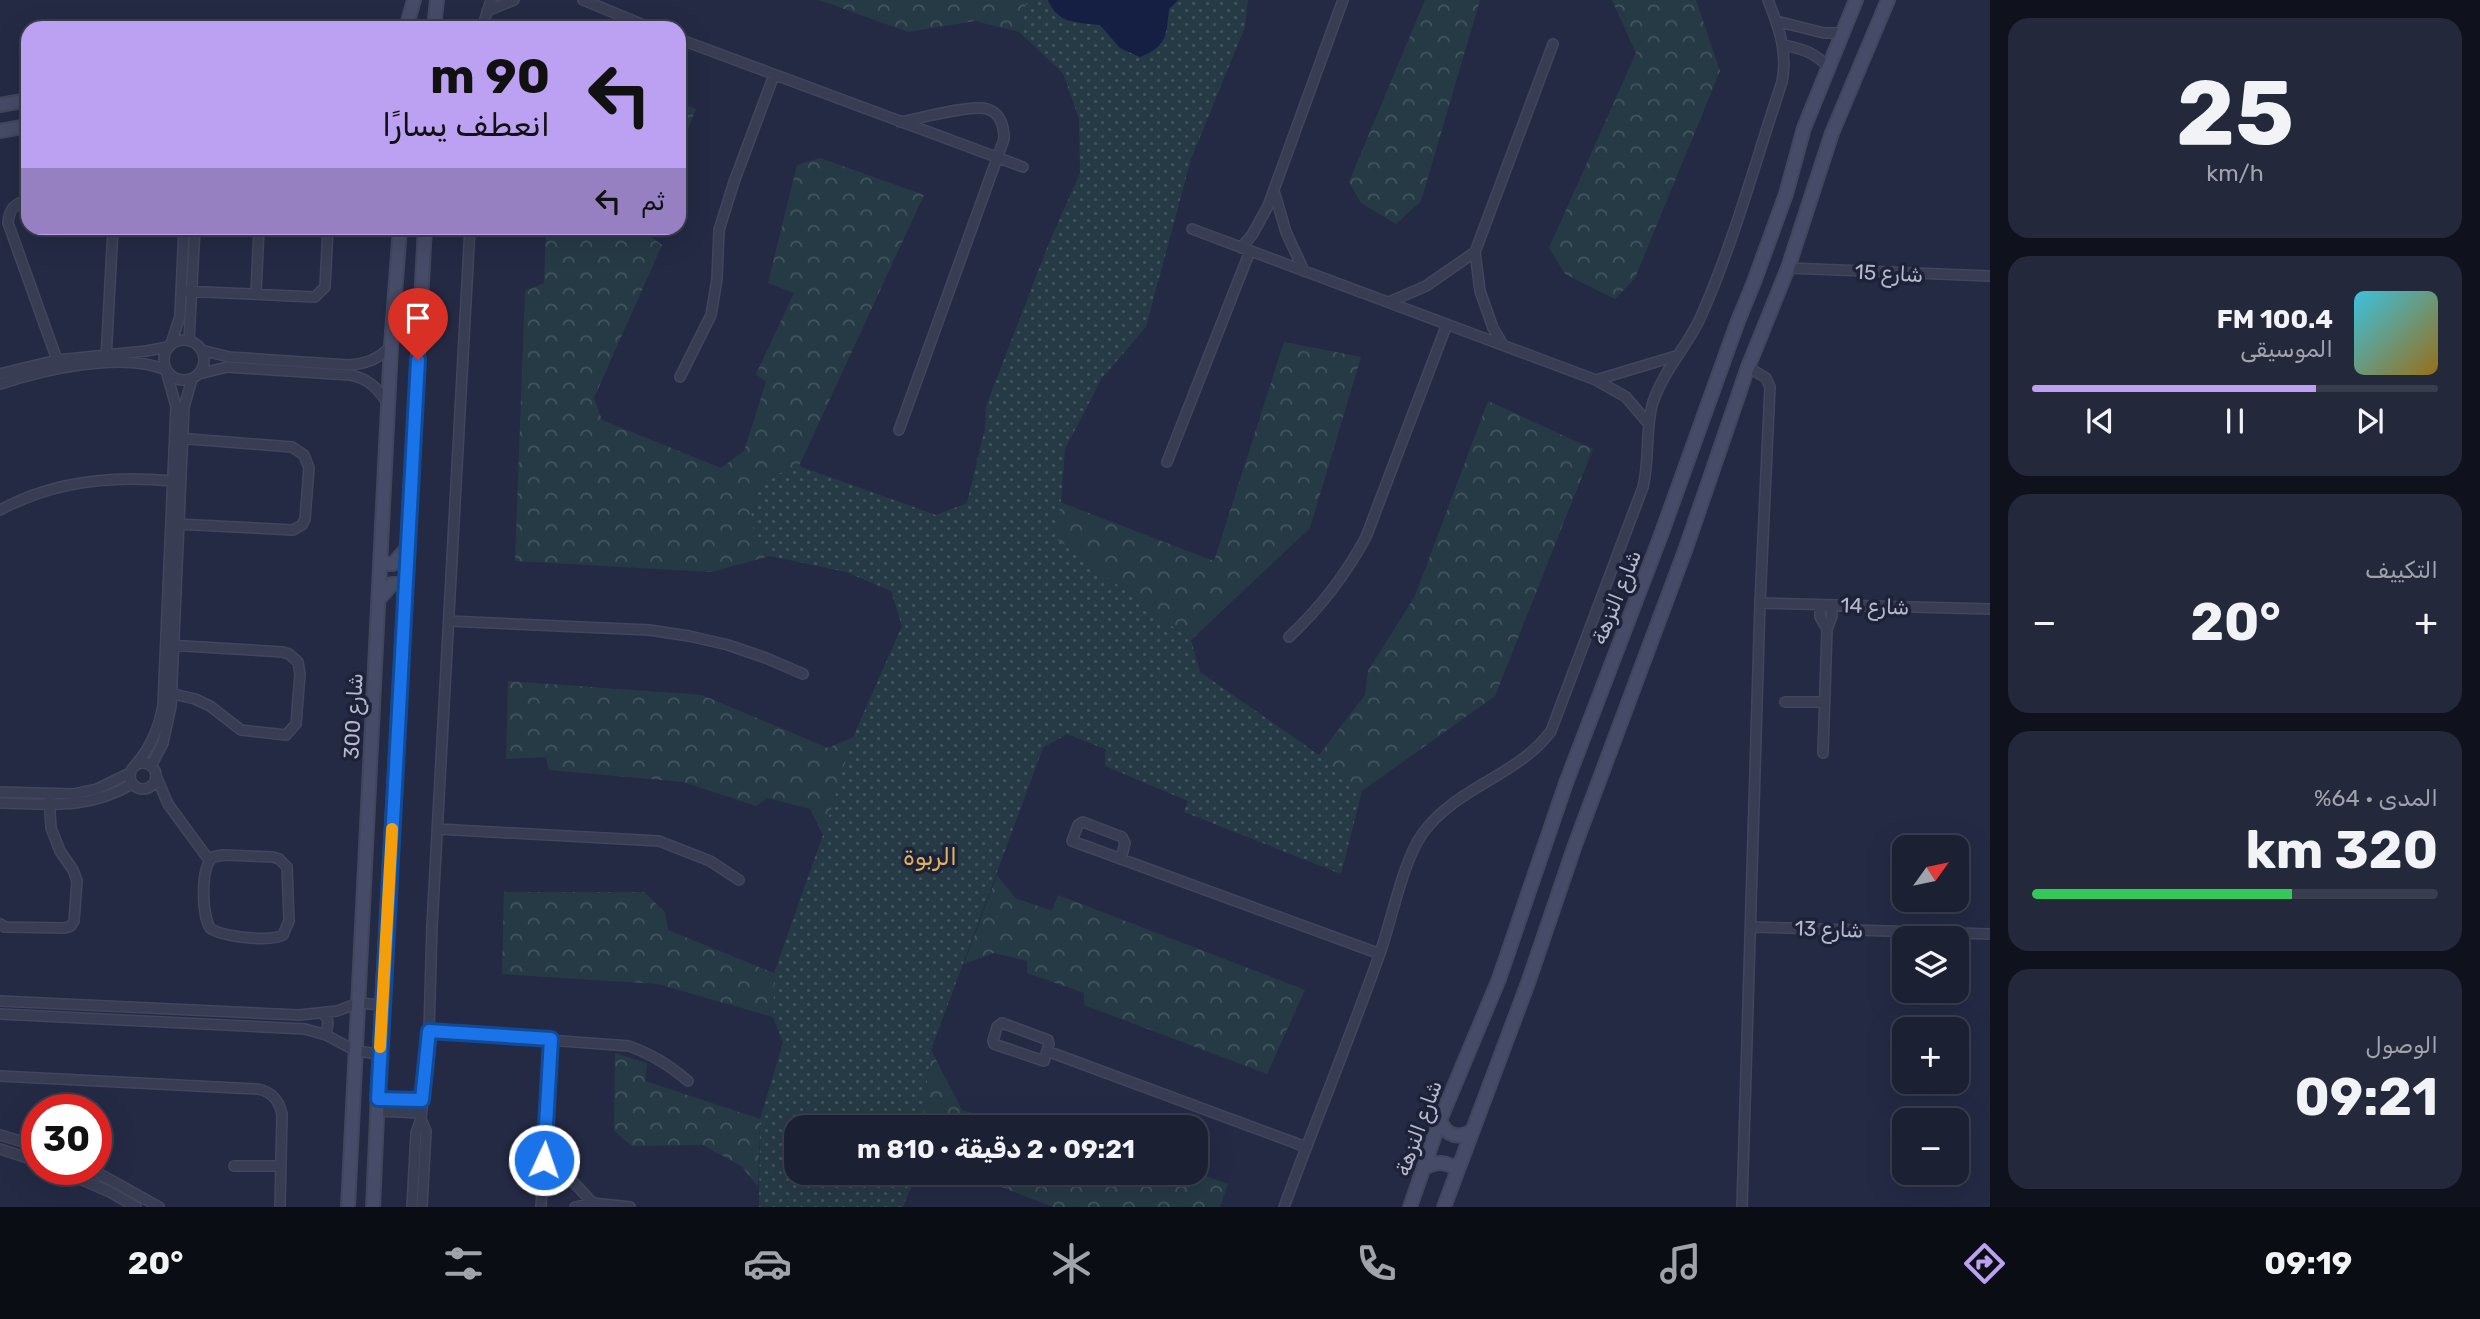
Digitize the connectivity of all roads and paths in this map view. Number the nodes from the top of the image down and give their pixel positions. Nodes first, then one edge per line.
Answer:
1 (414, 0) edge
2 (437, 0) edge
3 (491, 0) edge
4 (514, 0) edge
5 (583, 0) edge
6 (1343, 0) edge
7 (1769, 0) edge
8 (1856, 0) edge
9 (1888, 0) edge
10 (487, 11) junction
11 (408, 21) edge
12 (436, 21) edge
13 (484, 21) edge
14 (634, 21) edge
15 (1776, 21) junction
16 (1844, 33) junction
17 (686, 42) edge
18 (1553, 44) dead end
19 (1784, 45) junction
20 (1829, 68) junction
21 (774, 75) junction
22 (21, 101) edge
23 (0, 104) edge
24 (900, 122) junction
25 (21, 127) edge
26 (0, 131) edge
27 (998, 158) junction
28 (1023, 167) dead end
29 (1273, 190) junction
30 (21, 203) edge
31 (1192, 229) dead end
32 (113, 235) edge
33 (184, 235) edge
34 (194, 235) edge
35 (259, 235) edge
36 (328, 235) edge
37 (399, 235) edge
38 (425, 235) edge
39 (470, 235) edge
40 (1246, 249) junction
41 (1475, 252) junction
42 (1788, 268) junction
43 (1304, 271) junction
44 (1990, 276) edge
45 (186, 291) junction
46 (256, 294) junction
47 (1389, 302) junction
48 (1447, 324) junction
49 (189, 340) junction
50 (169, 345) junction
51 (1503, 345) junction
52 (391, 346) junction
53 (201, 350) junction
54 (1676, 356) junction
55 (106, 359) junction
56 (367, 362) junction
57 (59, 364) junction
58 (1748, 367) junction
59 (166, 371) junction
60 (0, 374) edge
61 (196, 376) junction
62 (680, 377) dead end
63 (366, 380) junction
64 (1596, 380) junction
65 (0, 384) edge
66 (1714, 385) junction
67 (1739, 395) junction
68 (388, 404) junction
69 (1648, 423) junction
70 (1700, 426) junction
71 (899, 430) dead end
72 (1724, 435) junction
73 (178, 438) junction
74 (1167, 462) dead end
75 (172, 481) junction
76 (0, 510) edge
77 (175, 524) junction
78 (408, 547) junction
79 (381, 559) junction
80 (405, 590) junction
81 (379, 599) junction
82 (1760, 603) junction
83 (1820, 605) junction
84 (1830, 605) junction
85 (1990, 610) edge
86 (449, 621) junction
87 (1827, 629) junction
88 (1289, 637) dead end
89 (169, 645) junction
90 (803, 674) dead end
91 (168, 692) junction
92 (1784, 702) dead end
93 (1824, 702) junction
94 (1823, 753) dead end
95 (136, 764) junction
96 (151, 766) junction
97 (130, 774) junction
98 (156, 776) junction
99 (136, 786) junction
100 (0, 792) edge
101 (48, 799) junction
102 (0, 803) edge
103 (168, 804) junction
104 (438, 829) junction
105 (1121, 859) junction
106 (209, 860) junction
107 (739, 880) dead end
108 (0, 924) edge
109 (1751, 927) junction
110 (1990, 934) edge
111 (1380, 954) junction
112 (0, 1001) edge
113 (359, 1003) junction
114 (382, 1005) junction
115 (148, 1008) junction
116 (0, 1014) edge
117 (323, 1014) junction
118 (148, 1021) junction
119 (429, 1031) junction
120 (326, 1035) junction
121 (551, 1039) junction
122 (356, 1051) junction
123 (1047, 1051) junction
124 (379, 1054) junction
125 (0, 1076) edge
126 (688, 1081) dead end
127 (422, 1100) junction
128 (378, 1105) junction
129 (421, 1116) junction
130 (1440, 1120) junction
131 (1473, 1130) junction
132 (0, 1135) edge
133 (545, 1136) junction
134 (21, 1141) edge
135 (1306, 1147) junction
136 (0, 1149) edge
137 (21, 1156) edge
138 (234, 1166) dead end
139 (280, 1166) junction
140 (1424, 1168) junction
141 (1458, 1170) junction
142 (112, 1179) edge
143 (116, 1181) junction
144 (94, 1185) edge
145 (110, 1192) junction
146 (593, 1203) junction
147 (136, 1207) edge
148 (159, 1207) edge
149 (280, 1207) edge
150 (348, 1207) edge
151 (373, 1207) edge
152 (412, 1207) edge
153 (422, 1207) edge
154 (541, 1207) edge
155 (575, 1207) edge
156 (630, 1207) edge
157 (1283, 1207) edge
158 (1410, 1207) edge
159 (1444, 1207) edge
160 (1742, 1207) edge

1 - 11 main road
2 - 12 main road
3 - 10 street
4 - 10 street
5 - 14 street
6 - 29 street
7 - 15 street
8 - 16 main road, شارع النزهة
9 - 42 main road
10 - 13 street
15 - 16 street
15 - 19 street
16 - 20 main road, شارع النزهة
17 - 21 street
18 - 41 street
19 - 20 street
19 - 54 street
20 - 66 main road, شارع النزهة
21 - 24 street
21 - 62 street
22 - 23 main road
24 - 27 street
24 - 27 street
25 - 26 main road
27 - 28 street
27 - 71 street
29 - 40 street
29 - 43 street
30 - 57 street
31 - 40 street
32 - 55 street
33 - 45 street
34 - 45 street
35 - 46 street
36 - 46 street
37 - 52 main road, شارع 300
38 - 78 main road
39 - 86 street
40 - 43 street
40 - 74 street
41 - 47 street
41 - 51 street
42 - 44 street, شارع 15
42 - 58 main road
43 - 47 street
45 - 46 street
45 - 49 street
45 - 50 street
47 - 48 street
48 - 51 street
48 - 88 street
49 - 50 street
49 - 53 street
50 - 55 street
50 - 59 street
51 - 64 street
52 - 56 street
52 - 68 main road, شارع 300
53 - 56 street
53 - 61 street
54 - 64 street
54 - 69 street
55 - 57 street
55 - 59 street
56 - 63 street
57 - 60 street
57 - 65 street
58 - 67 main road
58 - 82 street
59 - 61 street
59 - 73 street
61 - 63 street
61 - 73 street
63 - 68 street
64 - 69 street
66 - 67 main road
66 - 70 main road, شارع النزهة
67 - 72 main road
68 - 79 main road, شارع 300
69 - 111 street
70 - 72 main road
70 - 130 main road, شارع النزهة
72 - 131 main road
73 - 75 street
73 - 77 street
73 - 77 street
75 - 76 street
75 - 77 street
77 - 89 street
78 - 79 main road
78 - 80 main road
79 - 81 main road, شارع 300
80 - 81 main road
80 - 114 main road
81 - 113 main road, شارع 300
82 - 83 street, شارع 14
82 - 109 street
83 - 84 street, شارع 14
83 - 87 street
84 - 85 street, شارع 14
84 - 87 street
86 - 90 street
86 - 104 street
87 - 93 street
89 - 91 street
89 - 91 street
91 - 95 street
91 - 96 street
92 - 93 street
93 - 94 street
95 - 96 street
95 - 97 street
96 - 98 street
97 - 99 street
97 - 101 street
98 - 99 street
98 - 103 street
99 - 101 street
99 - 103 street
100 - 101 street
101 - 102 street
101 - 108 street
103 - 106 street
104 - 107 street
104 - 119 street
105 - 105 street
105 - 111 street
106 - 106 street
109 - 110 street, شارع 13
109 - 160 street
111 - 135 street
112 - 115 street
113 - 114 street
113 - 117 street
113 - 122 main road, شارع 300
114 - 124 main road
115 - 117 street
115 - 118 street
116 - 118 street
117 - 120 street
118 - 120 street
119 - 121 street
119 - 127 street
120 - 122 street
121 - 126 street
121 - 133 street
122 - 124 street
122 - 150 main road, شارع 300
123 - 123 street
123 - 135 street
124 - 128 main road
125 - 139 street
127 - 128 street
127 - 129 street
128 - 129 street
128 - 151 main road
129 - 152 street
129 - 153 street
130 - 131 main road
130 - 140 main road, شارع النزهة
131 - 141 main road
132 - 134 street
133 - 146 street
133 - 154 street
135 - 157 street
136 - 137 street
138 - 139 street
139 - 149 street
140 - 141 main road
140 - 158 main road, شارع النزهة
141 - 159 main road
142 - 143 street
143 - 145 street
143 - 148 street
144 - 145 street
145 - 147 street
146 - 155 street
146 - 156 street

